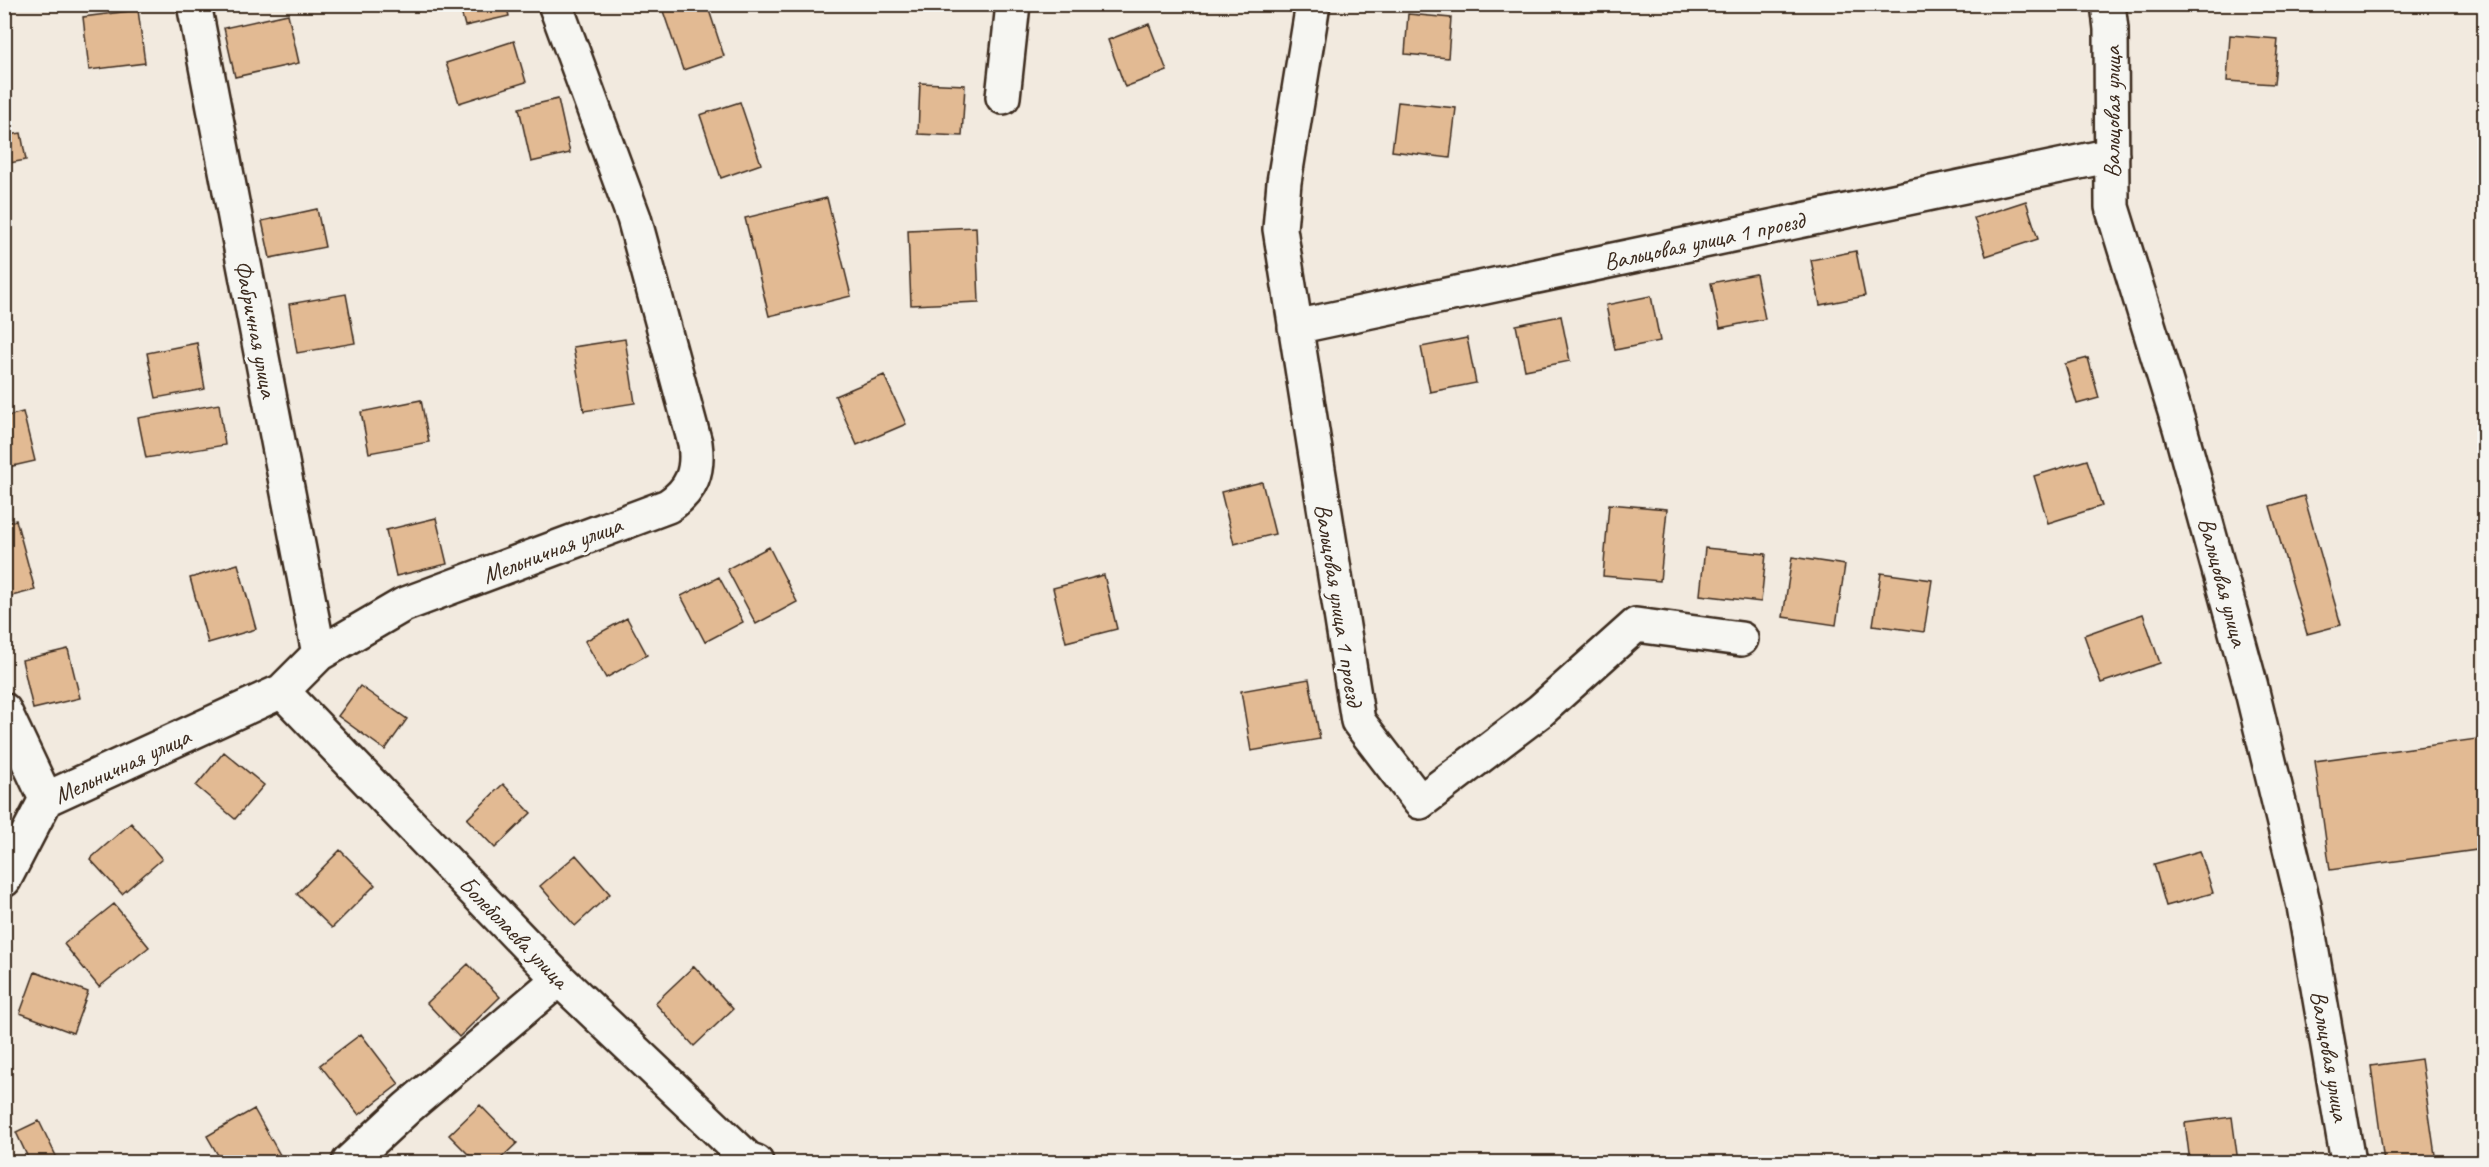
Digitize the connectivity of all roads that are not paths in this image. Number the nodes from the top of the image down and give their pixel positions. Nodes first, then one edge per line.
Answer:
1 (194, 4) edge
2 (555, 4) edge
3 (1013, 4) edge
4 (1313, 4) edge
5 (2108, 4) edge
6 (1003, 98) dead end
7 (2112, 155) junction
8 (1295, 327) junction
9 (1741, 639) dead end
10 (319, 654) junction
11 (282, 691) junction
12 (4, 710) edge
13 (46, 799) junction
14 (4, 880) edge
15 (559, 979) junction
16 (349, 1162) edge
17 (756, 1162) edge
18 (2348, 1162) edge

1 - 10 street, Фабричная улица
2 - 10 street, Мельничная улица
3 - 6 street
4 - 8 street, Вальцовая улица 1 проезд
5 - 7 street, Вальцовая улица
7 - 8 street, Вальцовая улица 1 проезд
7 - 18 street, Вальцовая улица
8 - 9 street, Вальцовая улица 1 проезд
10 - 11 street, Мельничная улица
11 - 13 street, Мельничная улица
11 - 15 street, Болеболаева улица
12 - 13 street
13 - 14 street, Мельничная улица
15 - 16 street
15 - 17 street, Болеболаева улица

